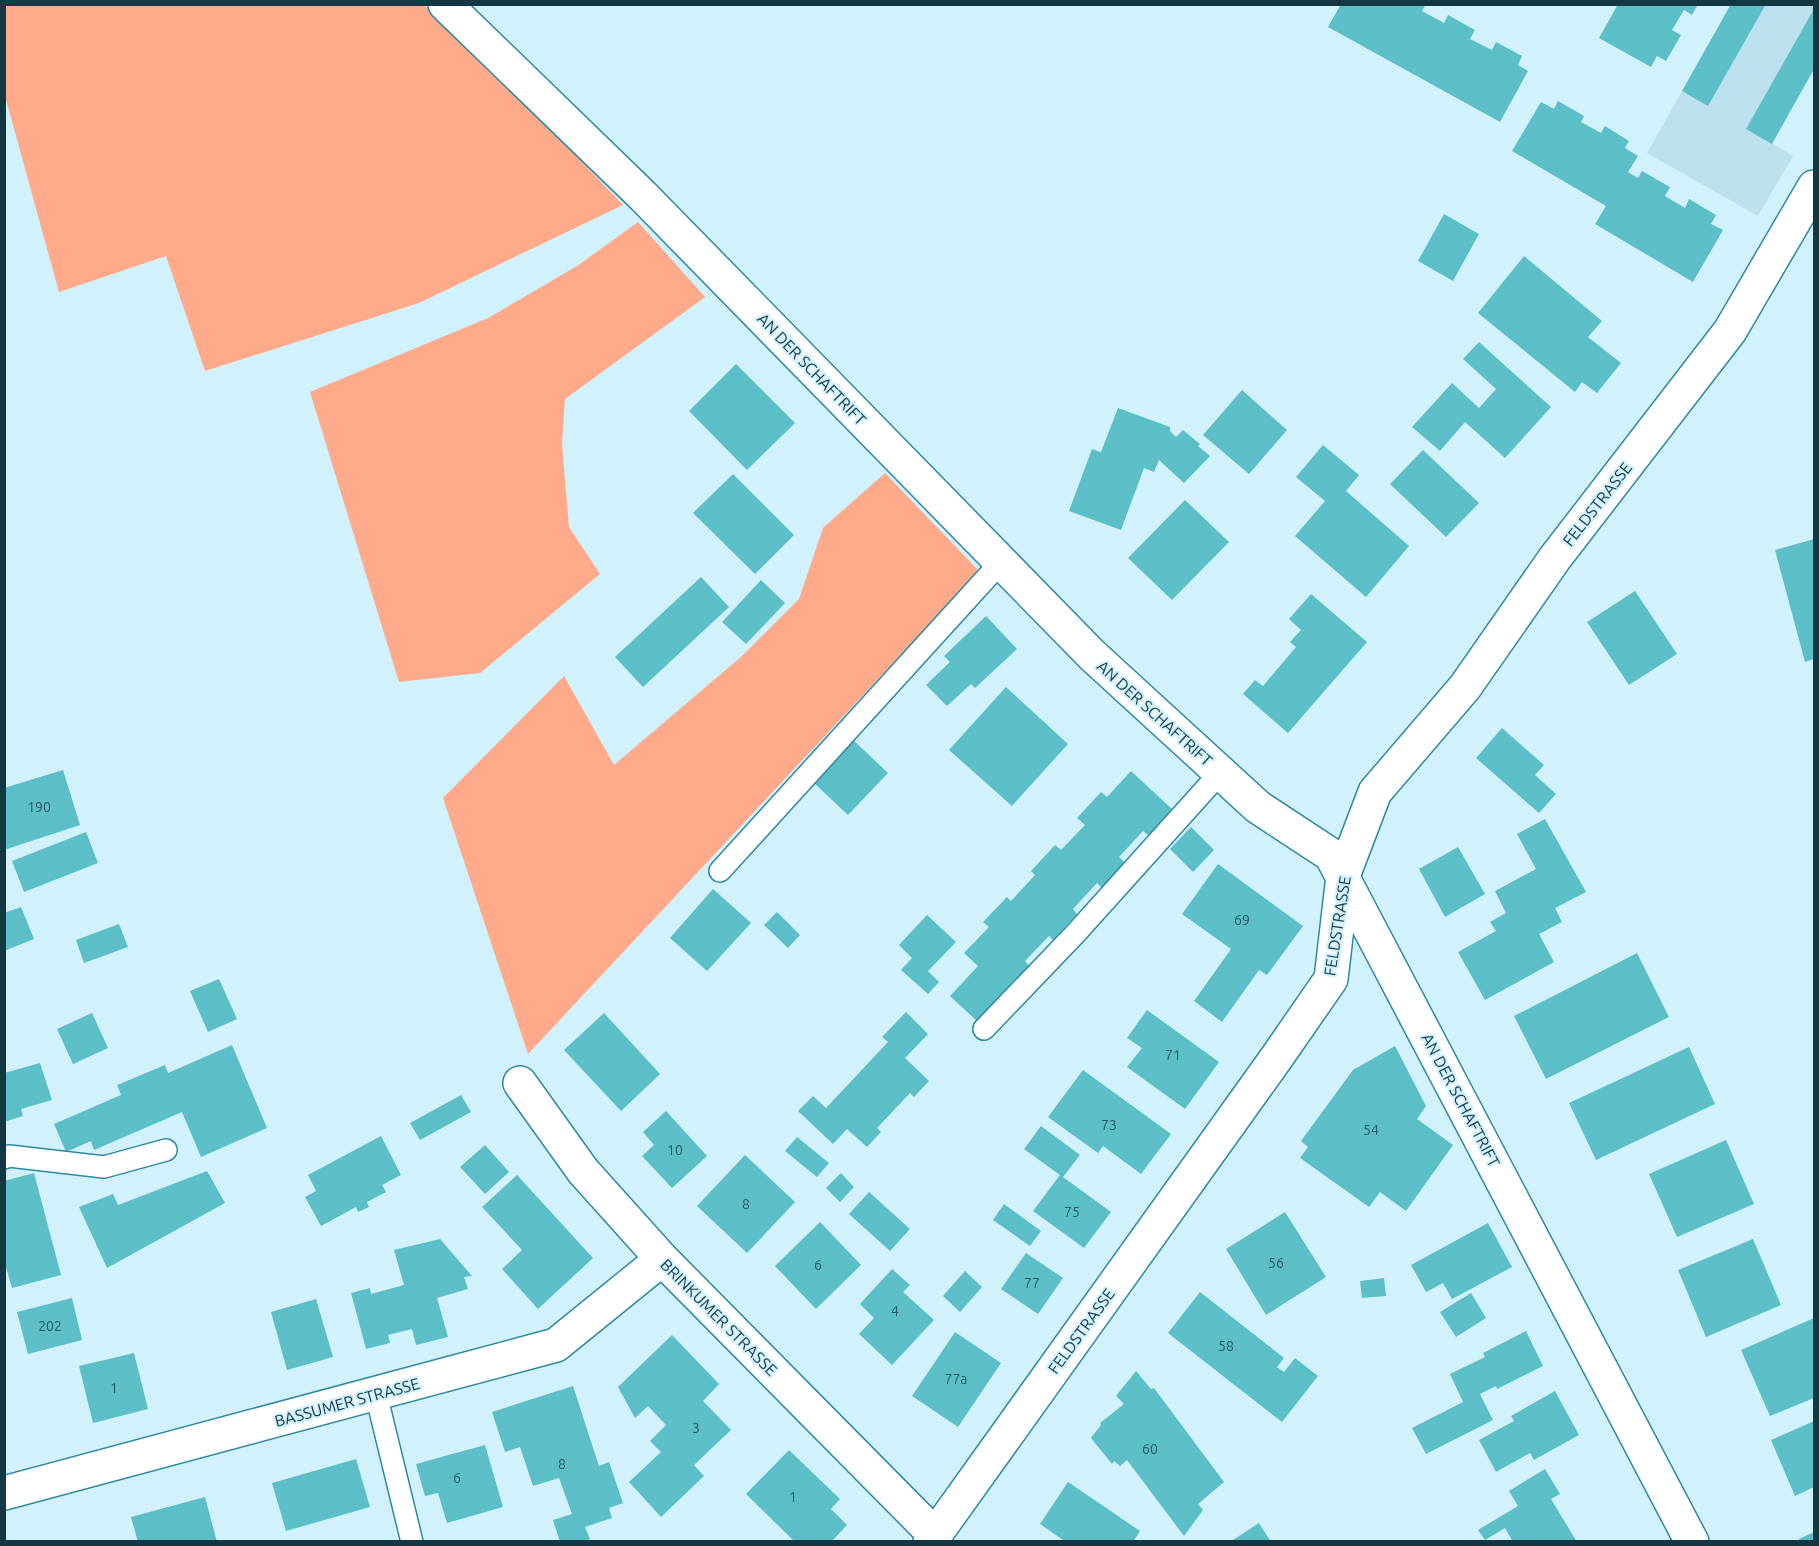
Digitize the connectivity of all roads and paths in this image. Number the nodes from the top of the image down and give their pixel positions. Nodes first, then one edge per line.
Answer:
1 (445, 4) edge
2 (1815, 187) edge
3 (1001, 562) junction
4 (1220, 773) junction
5 (720, 871) dead end
6 (1343, 876) junction
7 (984, 1029) dead end
8 (520, 1083) dead end
9 (166, 1150) dead end
10 (4, 1158) edge
11 (662, 1259) junction
12 (376, 1394) junction
13 (4, 1493) edge
14 (932, 1538) edge
15 (1682, 1538) edge
16 (412, 1542) edge

1 - 3 street, AN DER SCHAFTRIFT
2 - 6 street, FELDSTRASSE
3 - 4 street, AN DER SCHAFTRIFT
3 - 5 lane
4 - 6 street, AN DER SCHAFTRIFT
4 - 7 lane
6 - 14 street, FELDSTRASSE
6 - 15 street, AN DER SCHAFTRIFT
8 - 11 street, BRINKUMER STRASSE
9 - 10 lane
11 - 12 street, BASSUMER STRASSE
11 - 14 street, BRINKUMER STRASSE
12 - 13 street, BASSUMER STRASSE
12 - 16 lane

